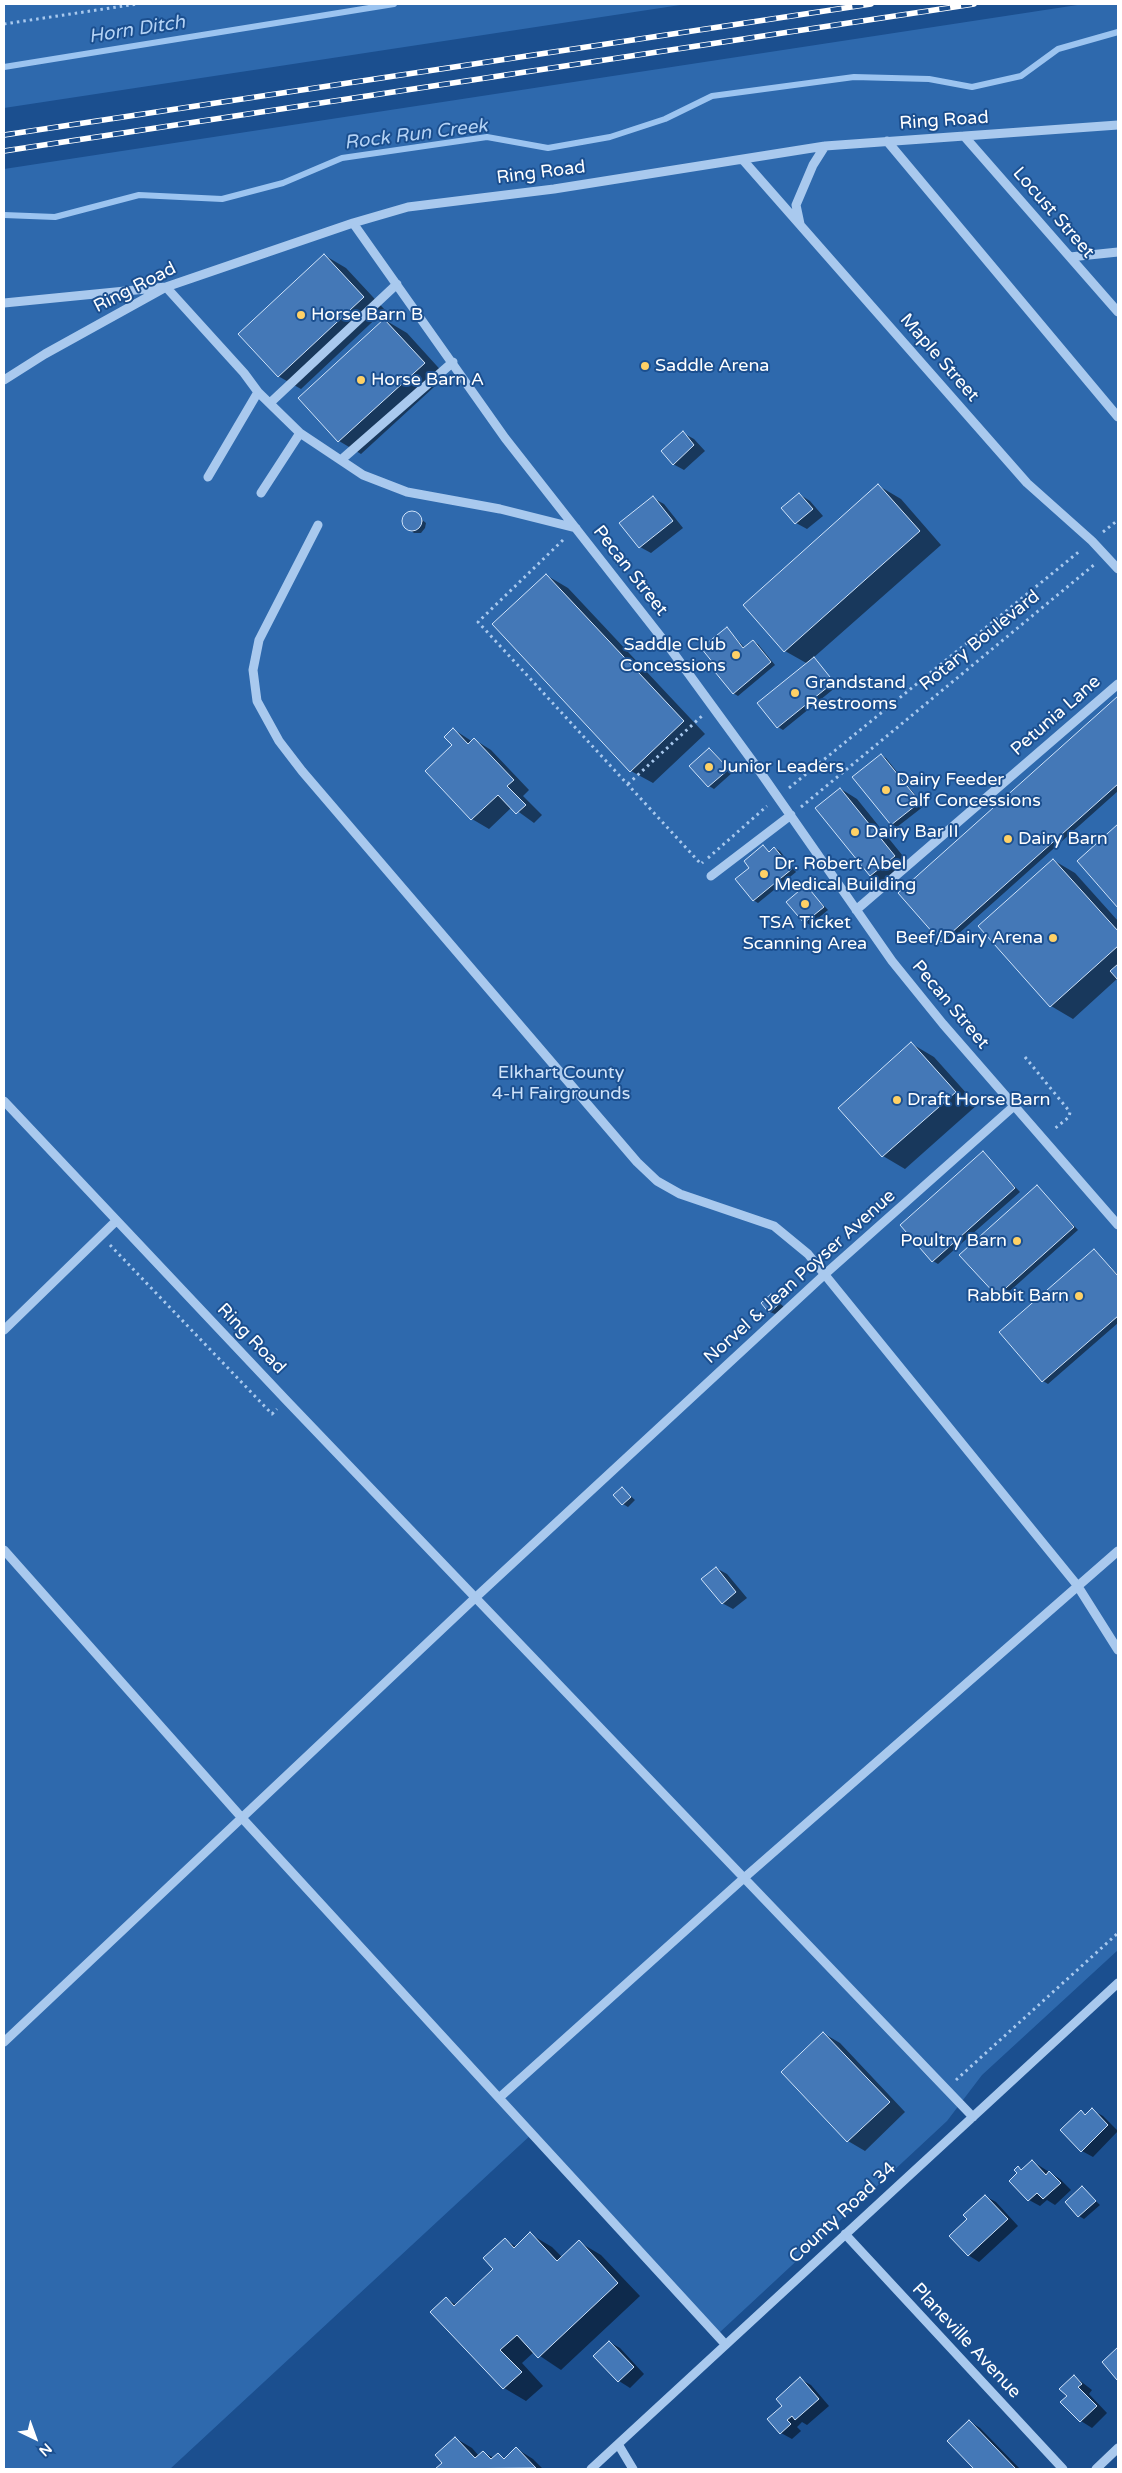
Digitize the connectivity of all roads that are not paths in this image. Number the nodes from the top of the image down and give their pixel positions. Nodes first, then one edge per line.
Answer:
1 (1118, 125) edge
2 (964, 136) junction
3 (887, 141) junction
4 (825, 146) junction
5 (743, 160) junction
6 (353, 223) junction
7 (801, 226) junction
8 (1116, 255) edge
9 (1070, 257) junction
10 (397, 284) junction
11 (166, 287) junction
12 (4, 303) edge
13 (1118, 312) edge
14 (453, 362) junction
15 (4, 380) edge
16 (258, 392) junction
17 (270, 403) junction
18 (1118, 416) edge
19 (300, 433) junction
20 (341, 460) junction
21 (208, 477) dead end
22 (261, 493) dead end
23 (318, 525) dead end
24 (577, 528) junction
25 (1118, 569) edge
26 (1118, 684) edge
27 (791, 815) junction
28 (712, 876) dead end
29 (856, 910) junction
30 (4, 1101) edge
31 (1014, 1106) junction
32 (116, 1221) junction
33 (1118, 1225) edge
34 (824, 1275) junction
35 (4, 1330) edge
36 (4, 1550) edge
37 (1118, 1551) edge
38 (1077, 1585) junction
39 (475, 1598) junction
40 (1118, 1650) edge
41 (242, 1818) junction
42 (744, 1878) junction
43 (1118, 1983) edge
44 (4, 2042) edge
45 (499, 2098) junction
46 (973, 2117) junction
47 (845, 2234) junction
48 (725, 2344) junction
49 (618, 2444) junction
50 (1118, 2448) edge
51 (591, 2469) edge
52 (633, 2469) edge
53 (1063, 2469) edge
54 (1096, 2469) edge

1 - 2 street, Ring Road
2 - 3 street, Ring Road
2 - 9 street, Locust Street
3 - 4 street, Ring Road
3 - 18 street
4 - 5 street, Ring Road
4 - 7 street
5 - 6 street, Ring Road
5 - 7 street, Maple Street
6 - 10 street, Pecan Street
6 - 11 street, Ring Road
7 - 25 street, Maple Street
8 - 9 street
9 - 13 street, Locust Street
10 - 14 street, Pecan Street
10 - 17 street
11 - 12 street
11 - 15 street, Ring Road
11 - 16 street
14 - 20 street
14 - 24 street, Pecan Street
16 - 17 street
16 - 21 street
17 - 19 street
19 - 20 street
19 - 22 street
20 - 24 street
23 - 34 street
24 - 27 street, Pecan Street
26 - 29 street, Petunia Lane
27 - 28 street
27 - 29 street, Pecan Street
29 - 31 street, Pecan Street
30 - 32 street, Ring Road
31 - 33 street, Pecan Street
31 - 34 street, Norvel & Jean Poyser Avenue
32 - 35 street
32 - 39 street, Ring Road
34 - 38 street
34 - 39 street, Norvel & Jean Poyser Avenue
36 - 41 street
37 - 38 street
38 - 40 street
38 - 42 street
39 - 41 street, Norvel & Jean Poyser Avenue
39 - 42 street, Ring Road
41 - 44 street, Norvel & Jean Poyser Avenue
41 - 45 street
42 - 45 street
42 - 46 street, Ring Road
43 - 46 street, County Road 34
45 - 48 street
46 - 47 street, County Road 34
47 - 48 street, County Road 34
47 - 53 street, Planeville Avenue
48 - 49 street, County Road 34
49 - 51 street, County Road 34
49 - 52 street
50 - 54 street

